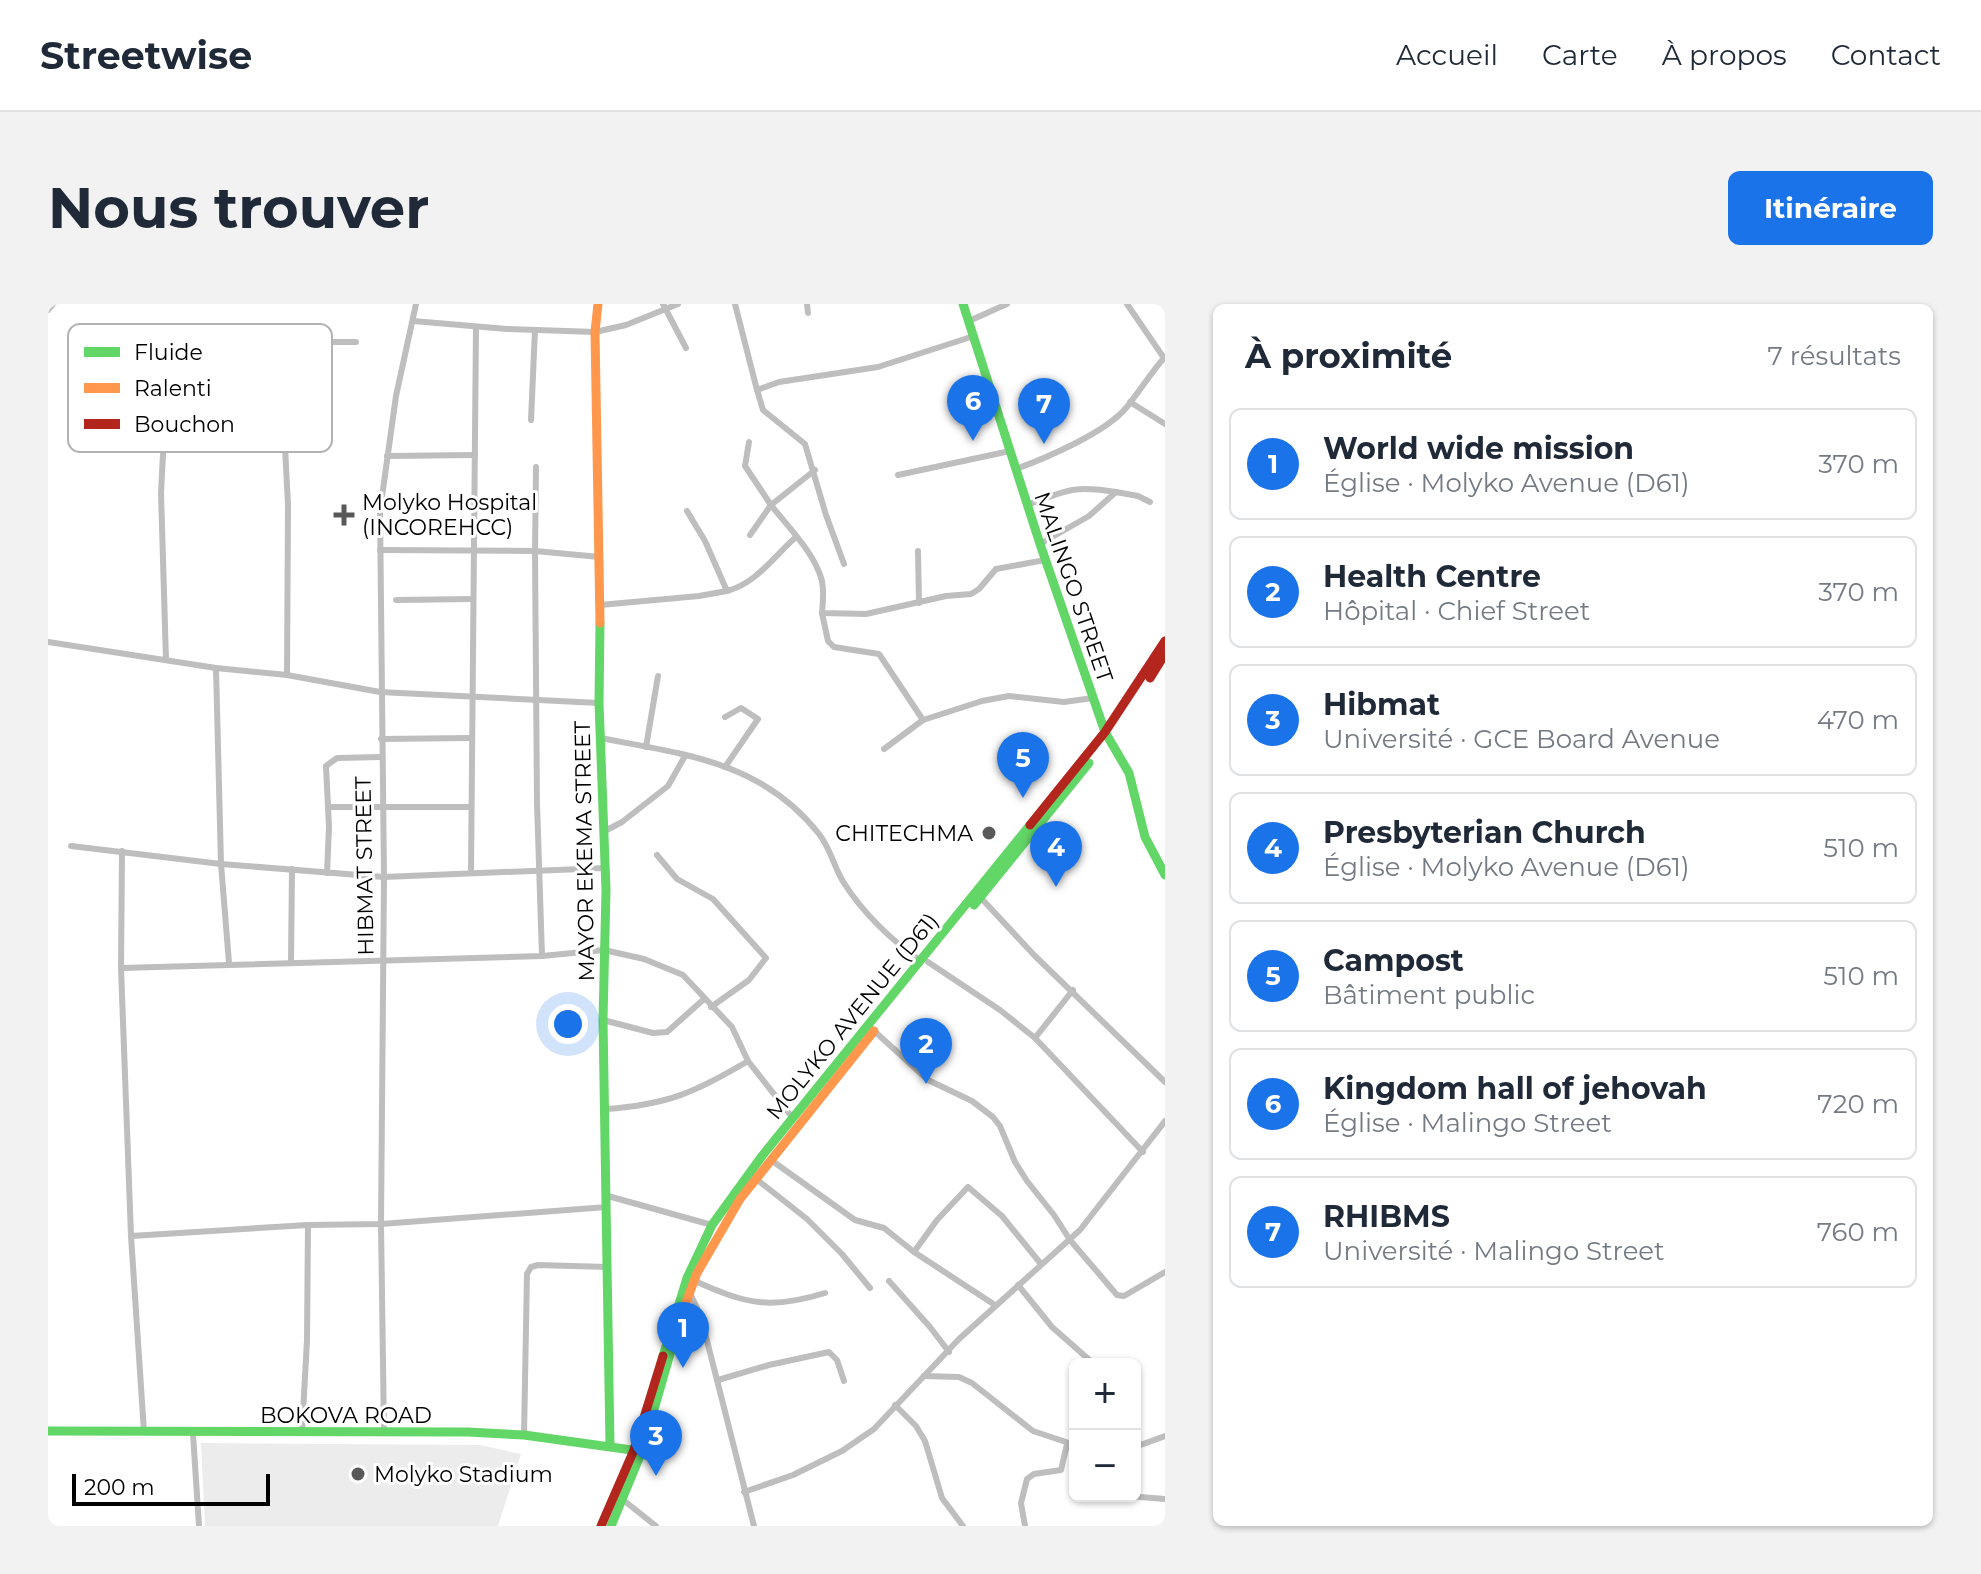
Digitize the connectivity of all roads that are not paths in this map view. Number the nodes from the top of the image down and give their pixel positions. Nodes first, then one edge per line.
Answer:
1 (53, 304) edge
2 (416, 304) edge
3 (598, 304) edge
4 (678, 304) edge
5 (735, 304) edge
6 (807, 304) edge
7 (963, 304) edge
8 (1007, 304) edge
9 (1127, 304) edge
10 (664, 307) edge
11 (48, 310) edge
12 (808, 313) dead end
13 (413, 321) junction
14 (969, 321) junction
15 (476, 327) junction
16 (535, 330) junction
17 (595, 332) junction
18 (974, 336) junction
19 (332, 342) edge
20 (356, 342) dead end
21 (686, 348) dead end
22 (757, 390) junction
23 (1130, 402) junction
24 (531, 420) dead end
25 (1165, 424) edge
26 (749, 442) dead end
27 (1010, 451) junction
28 (163, 452) edge
29 (285, 452) edge
30 (475, 455) junction
31 (387, 456) junction
32 (536, 467) dead end
33 (1016, 469) junction
34 (815, 470) junction
35 (898, 475) dead end
36 (1116, 492) junction
37 (1150, 502) dead end
38 (771, 505) junction
39 (1027, 505) junction
40 (687, 511) dead end
41 (750, 535) dead end
42 (796, 537) junction
43 (1040, 544) junction
44 (473, 549) junction
45 (380, 550) junction
46 (535, 551) junction
47 (918, 551) dead end
48 (600, 557) junction
49 (1045, 560) junction
50 (844, 564) dead end
51 (727, 591) junction
52 (473, 599) junction
53 (396, 600) dead end
54 (919, 603) junction
55 (600, 605) junction
56 (822, 613) junction
57 (1165, 641) edge
58 (48, 642) edge
59 (1165, 654) edge
60 (166, 660) junction
61 (216, 668) junction
62 (287, 675) junction
63 (658, 676) dead end
64 (380, 692) junction
65 (472, 698) junction
66 (1093, 698) junction
67 (535, 700) junction
68 (599, 703) junction
69 (725, 717) dead end
70 (923, 720) junction
71 (1107, 736) junction
72 (471, 738) junction
73 (600, 738) junction
74 (381, 739) junction
75 (646, 747) junction
76 (884, 749) dead end
77 (685, 756) junction
78 (381, 757) junction
79 (725, 767) junction
80 (382, 805) junction
81 (328, 807) junction
82 (471, 807) junction
83 (603, 832) junction
84 (71, 846) dead end
85 (122, 851) junction
86 (657, 855) dead end
87 (221, 864) junction
88 (605, 868) junction
89 (292, 869) junction
90 (539, 869) junction
91 (471, 872) junction
92 (327, 873) junction
93 (1165, 875) edge
94 (384, 877) junction
95 (981, 898) junction
96 (604, 950) junction
97 (542, 956) junction
98 (383, 959) junction
99 (925, 961) junction
100 (229, 963) junction
101 (291, 963) junction
102 (121, 968) junction
103 (1073, 990) junction
104 (704, 999) junction
105 (711, 1007) junction
106 (603, 1020) junction
107 (871, 1028) junction
108 (1035, 1038) junction
109 (748, 1061) junction
110 (1165, 1082) edge
111 (606, 1109) junction
112 (793, 1118) junction
113 (1165, 1121) edge
114 (1143, 1152) junction
115 (771, 1160) junction
116 (755, 1178) junction
117 (608, 1196) junction
118 (608, 1207) junction
119 (381, 1224) junction
120 (308, 1225) junction
121 (712, 1225) junction
122 (131, 1236) junction
123 (1070, 1240) junction
124 (914, 1252) junction
125 (1041, 1264) junction
126 (608, 1267) junction
127 (1165, 1272) edge
128 (695, 1281) junction
129 (889, 1281) dead end
130 (1018, 1285) junction
131 (870, 1288) dead end
132 (690, 1293) junction
133 (825, 1293) dead end
134 (995, 1305) junction
135 (949, 1352) junction
136 (1087, 1358) edge
137 (924, 1376) junction
138 (718, 1380) junction
139 (844, 1381) dead end
140 (895, 1405) junction
141 (48, 1431) edge
142 (302, 1432) junction
143 (384, 1432) junction
144 (144, 1433) junction
145 (193, 1434) junction
146 (524, 1435) junction
147 (1165, 1436) edge
148 (1067, 1444) joint
149 (1141, 1445) edge
150 (610, 1446) junction
151 (638, 1450) junction
152 (744, 1492) junction
153 (1141, 1497) edge
154 (622, 1499) junction
155 (1165, 1499) edge
156 (616, 1514) junction
157 (199, 1526) edge
158 (601, 1526) edge
159 (611, 1526) edge
160 (620, 1526) edge
161 (656, 1526) edge
162 (754, 1526) edge
163 (963, 1526) edge
164 (1025, 1526) edge

1 - 11 street
2 - 13 street, HIBMAT STREET
3 - 17 main road, MAYOR EKEMA STREET
4 - 10 street
5 - 22 street
6 - 12 street
7 - 14 main road, MALINGO STREET
8 - 14 street
9 - 23 street
10 - 17 street
10 - 21 street
13 - 15 street
13 - 31 street, HIBMAT STREET
14 - 18 main road, MALINGO STREET
15 - 16 street
15 - 30 street
16 - 17 street
16 - 24 street
17 - 48 main road, MAYOR EKEMA STREET
18 - 22 street
18 - 27 main road, MALINGO STREET
19 - 20 street
22 - 34 street
23 - 25 street
23 - 33 street
26 - 38 street
27 - 33 main road, MALINGO STREET
27 - 35 street
28 - 60 street
29 - 62 street
30 - 31 street
30 - 44 street
31 - 45 street, HIBMAT STREET
32 - 46 street
33 - 39 main road, MALINGO STREET
34 - 38 street
34 - 50 street
36 - 37 street
36 - 39 street
36 - 43 street
38 - 41 street
38 - 42 street
39 - 43 main road, MALINGO STREET
40 - 51 street
42 - 51 street
42 - 56 street
43 - 49 main road, MALINGO STREET
44 - 45 street
44 - 46 street
44 - 52 street
45 - 64 street, HIBMAT STREET
46 - 48 street
46 - 67 street
47 - 54 street
48 - 55 main road, MAYOR EKEMA STREET
49 - 54 street
49 - 66 main road, MALINGO STREET
51 - 55 street
52 - 53 street
52 - 65 street
54 - 56 street
55 - 68 main road, MAYOR EKEMA STREET
56 - 70 street
57 - 71 main road, MOLYKO AVENUE (D61)
58 - 60 street
59 - 71 main road, MOLYKO AVENUE (D61)
60 - 61 street
61 - 62 street
61 - 87 street
62 - 64 street
63 - 75 street
64 - 65 street
64 - 74 street, HIBMAT STREET
65 - 67 street
65 - 72 street
66 - 70 street
66 - 71 main road, MALINGO STREET
67 - 68 street
67 - 90 street
68 - 73 main road, MAYOR EKEMA STREET
69 - 79 street
70 - 76 street
71 - 93 main road, MALINGO STREET
71 - 95 main road, MOLYKO AVENUE (D61)
71 - 99 main road, MOLYKO AVENUE (D61)
72 - 74 street
72 - 82 street
73 - 75 street
73 - 83 main road, MAYOR EKEMA STREET
74 - 78 street, HIBMAT STREET
75 - 77 street
77 - 79 street
77 - 83 street
78 - 80 street, HIBMAT STREET
78 - 81 street
79 - 99 street
80 - 81 street
80 - 82 street
80 - 94 street, HIBMAT STREET
81 - 92 street
82 - 91 street
83 - 88 main road, MAYOR EKEMA STREET
84 - 85 street
85 - 87 street
85 - 102 street
86 - 105 street
87 - 89 street
87 - 100 street
88 - 90 street
88 - 96 main road, MAYOR EKEMA STREET
89 - 92 street
89 - 101 street
90 - 91 street
90 - 97 street
91 - 94 street
92 - 94 street
94 - 98 street, HIBMAT STREET
95 - 99 main road, MOLYKO AVENUE (D61)
95 - 103 street
96 - 97 street
96 - 104 street
96 - 106 main road, MAYOR EKEMA STREET
97 - 98 street
98 - 101 street
98 - 119 street, HIBMAT STREET
99 - 107 main road, MOLYKO AVENUE (D61)
99 - 108 street
100 - 101 street
100 - 102 street
102 - 122 street
103 - 108 street
103 - 110 street
104 - 105 street
104 - 106 street
105 - 109 street
106 - 111 main road, MAYOR EKEMA STREET
107 - 112 main road, MOLYKO AVENUE (D61)
107 - 115 main road, MOLYKO AVENUE (D61)
107 - 123 street
108 - 114 street
109 - 111 street
109 - 112 street
111 - 117 main road, MAYOR EKEMA STREET
112 - 121 main road, MOLYKO AVENUE (D61)
113 - 114 street
114 - 123 street
115 - 116 main road, MOLYKO AVENUE (D61)
115 - 124 street
116 - 128 main road, MOLYKO AVENUE (D61)
116 - 131 street
117 - 118 main road, MAYOR EKEMA STREET
117 - 121 street
118 - 119 street
118 - 126 main road, MAYOR EKEMA STREET
119 - 120 street
119 - 143 street, HIBMAT STREET
120 - 122 street
120 - 142 street
121 - 151 main road, MOLYKO AVENUE (D61)
122 - 144 street
123 - 125 street
123 - 127 street
124 - 125 street
124 - 134 street
125 - 130 street
126 - 146 street
126 - 150 main road, MAYOR EKEMA STREET
128 - 132 main road, MOLYKO AVENUE (D61)
128 - 133 street
129 - 135 street
130 - 134 street
130 - 136 street
132 - 138 street
132 - 151 main road, MOLYKO AVENUE (D61)
134 - 135 street
135 - 137 street
137 - 140 street
137 - 148 street
138 - 139 street
138 - 152 street
140 - 152 street
140 - 163 street
141 - 144 main road, BOKOVA ROAD
142 - 143 main road, BOKOVA ROAD
142 - 145 main road, BOKOVA ROAD
143 - 146 main road, BOKOVA ROAD
144 - 145 main road, BOKOVA ROAD
145 - 157 street
146 - 150 main road, BOKOVA ROAD
147 - 149 street
148 - 164 street
150 - 151 main road, BOKOVA ROAD
151 - 154 main road
151 - 158 main road
152 - 162 street
153 - 155 street
154 - 156 main road
154 - 161 street
156 - 159 main road
156 - 160 street

